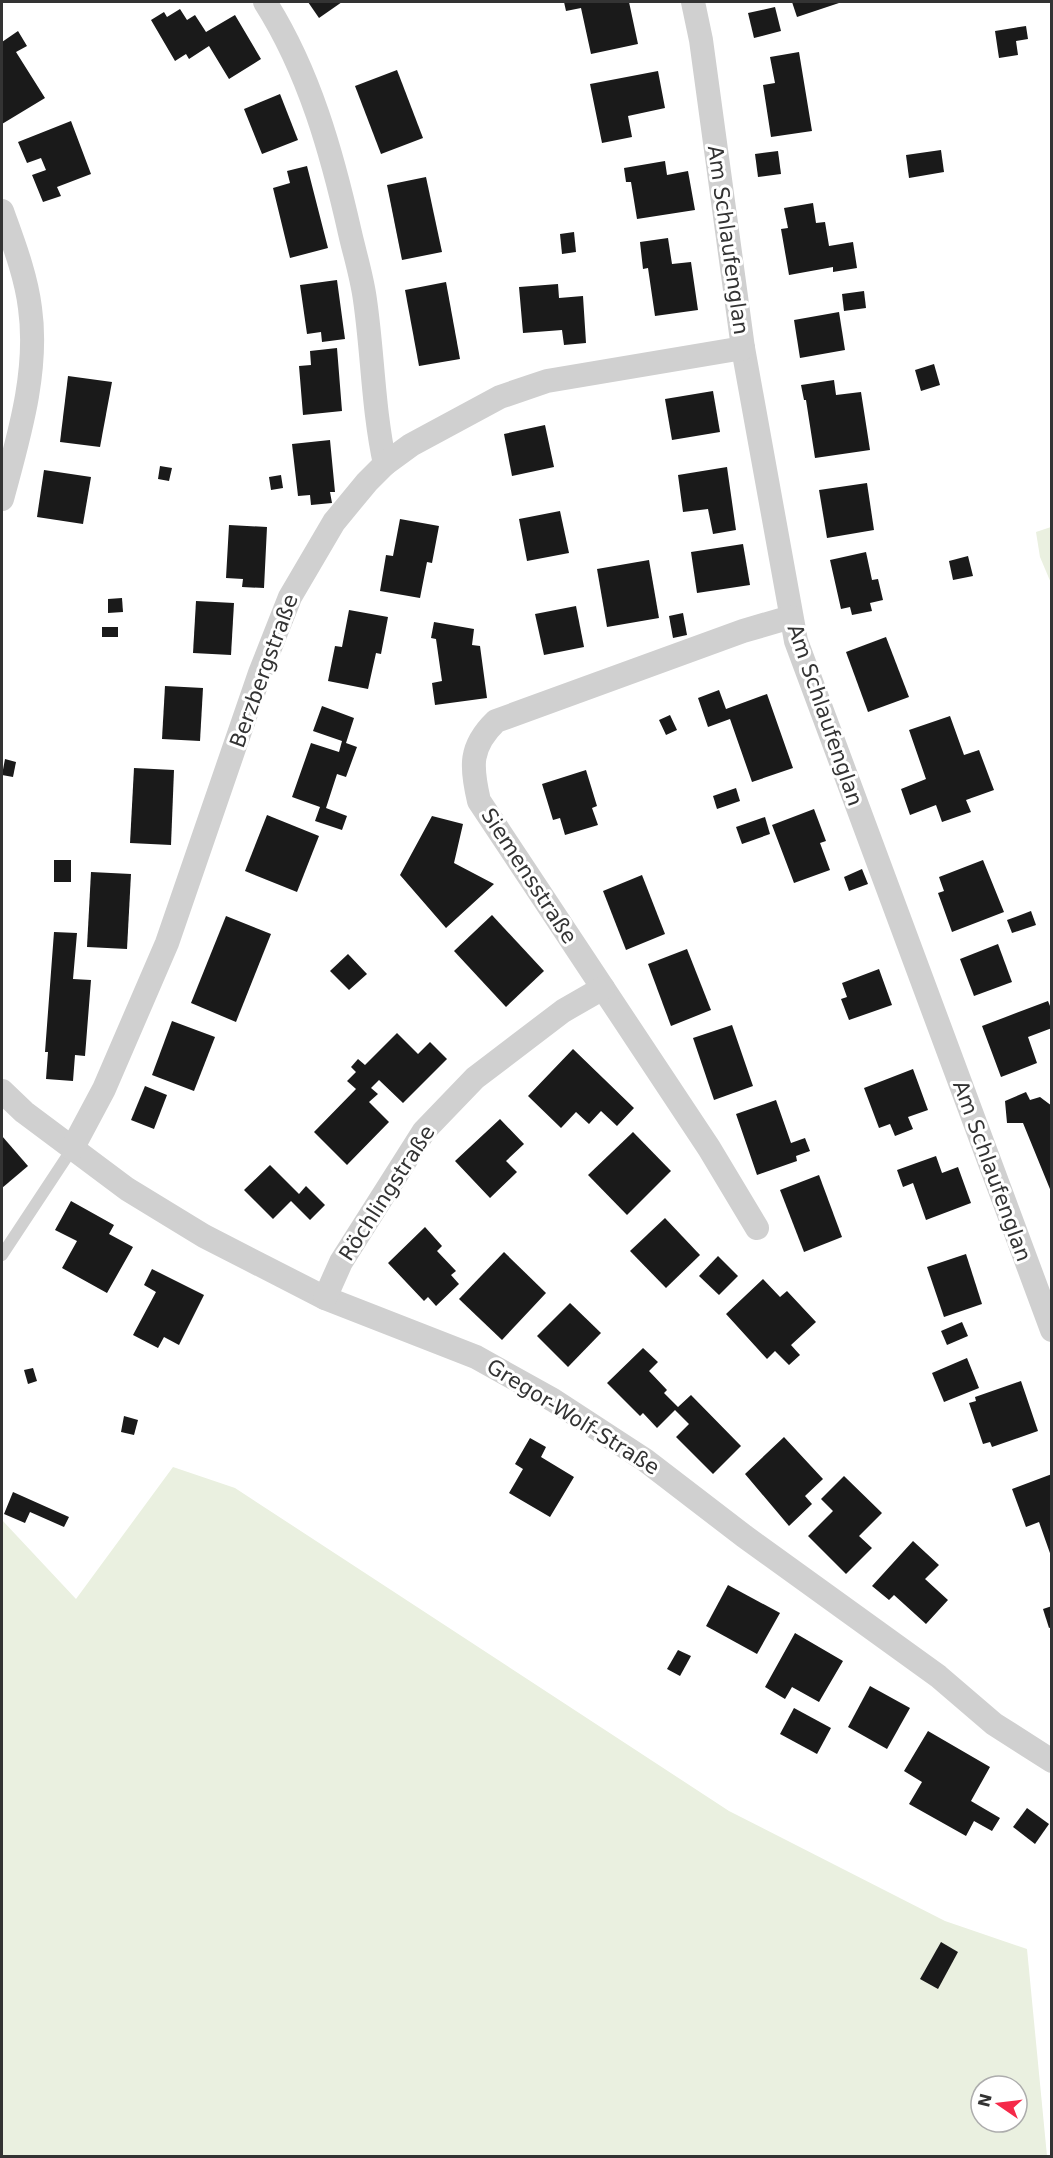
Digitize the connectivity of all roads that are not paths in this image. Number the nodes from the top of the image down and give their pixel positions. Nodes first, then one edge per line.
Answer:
1 (265, 2) edge
2 (693, 2) edge
3 (2, 211) edge
4 (743, 348) junction
5 (385, 464) junction
6 (2, 499) edge
7 (790, 617) junction
8 (603, 988) junction
9 (2, 1091) edge
10 (72, 1149) junction
11 (757, 1228) dead end
12 (2, 1255) edge
13 (326, 1298) junction
14 (1052, 1330) edge
15 (1052, 1761) edge

1 - 5 street
2 - 4 street, Am Schlaufenglan
3 - 6 street
4 - 5 street, Berzbergstraße
4 - 7 street, Am Schlaufenglan
5 - 10 street, Berzbergstraße
7 - 8 street, Siemensstraße
7 - 14 street, Am Schlaufenglan
8 - 11 street, Siemensstraße
8 - 13 street, Röchlingstraße
9 - 10 street, Gregor-Wolf-Straße
10 - 12 lane
10 - 13 street, Gregor-Wolf-Straße
13 - 15 street, Gregor-Wolf-Straße

